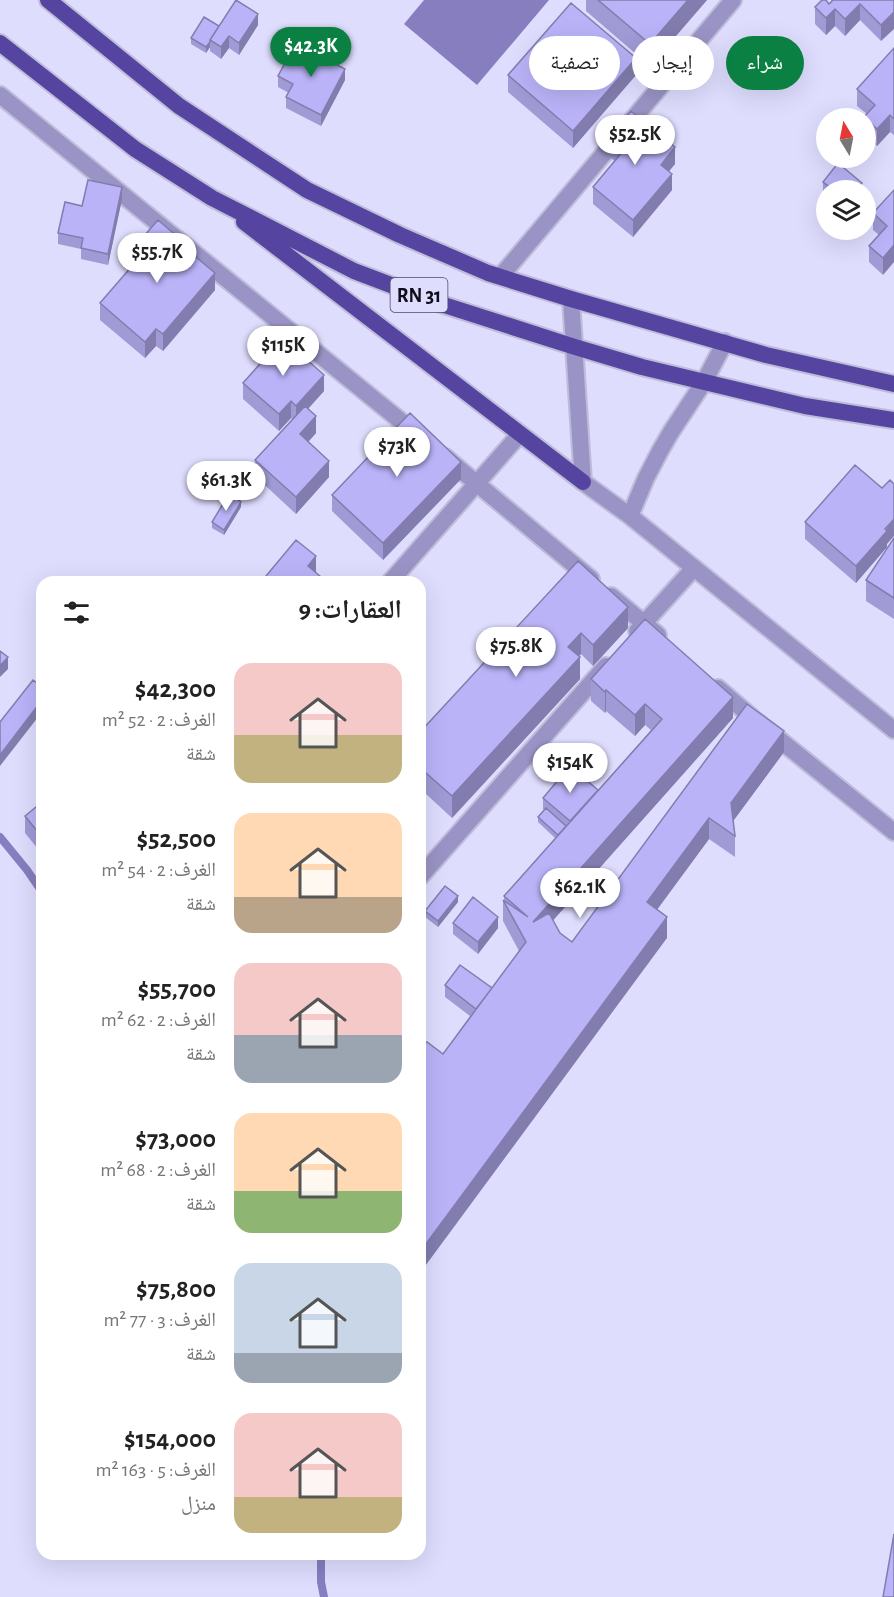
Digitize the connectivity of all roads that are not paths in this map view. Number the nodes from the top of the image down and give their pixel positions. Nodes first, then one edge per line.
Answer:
1 (48, 0) edge
2 (733, 0) edge
3 (0, 43) edge
4 (0, 95) edge
5 (212, 198) junction
6 (501, 276) junction
7 (570, 299) junction
8 (725, 342) junction
9 (575, 347) junction
10 (704, 382) junction
11 (894, 384) edge
12 (894, 420) edge
13 (520, 434) junction
14 (583, 482) junction
15 (476, 483) junction
16 (630, 516) junction
17 (694, 568) junction
18 (395, 576) edge
19 (643, 623) junction
20 (628, 641) edge
21 (669, 645) edge
22 (613, 658) edge
23 (703, 675) edge
24 (894, 730) edge
25 (894, 832) edge
26 (426, 870) edge

1 - 6 highway, RN 31
2 - 6 street
3 - 5 highway, RN 31
4 - 15 street
5 - 9 highway, RN 31
5 - 13 highway
6 - 7 highway, RN 31
7 - 8 highway, RN 31
7 - 9 street
8 - 10 street
8 - 11 highway, RN 31
9 - 10 highway, RN 31
9 - 14 street
10 - 12 highway, RN 31
10 - 16 street
13 - 14 highway
13 - 15 street
14 - 16 street
15 - 18 street
15 - 19 street
16 - 17 street
17 - 19 street
17 - 24 street
19 - 20 street
19 - 21 street
22 - 26 street
23 - 25 street

